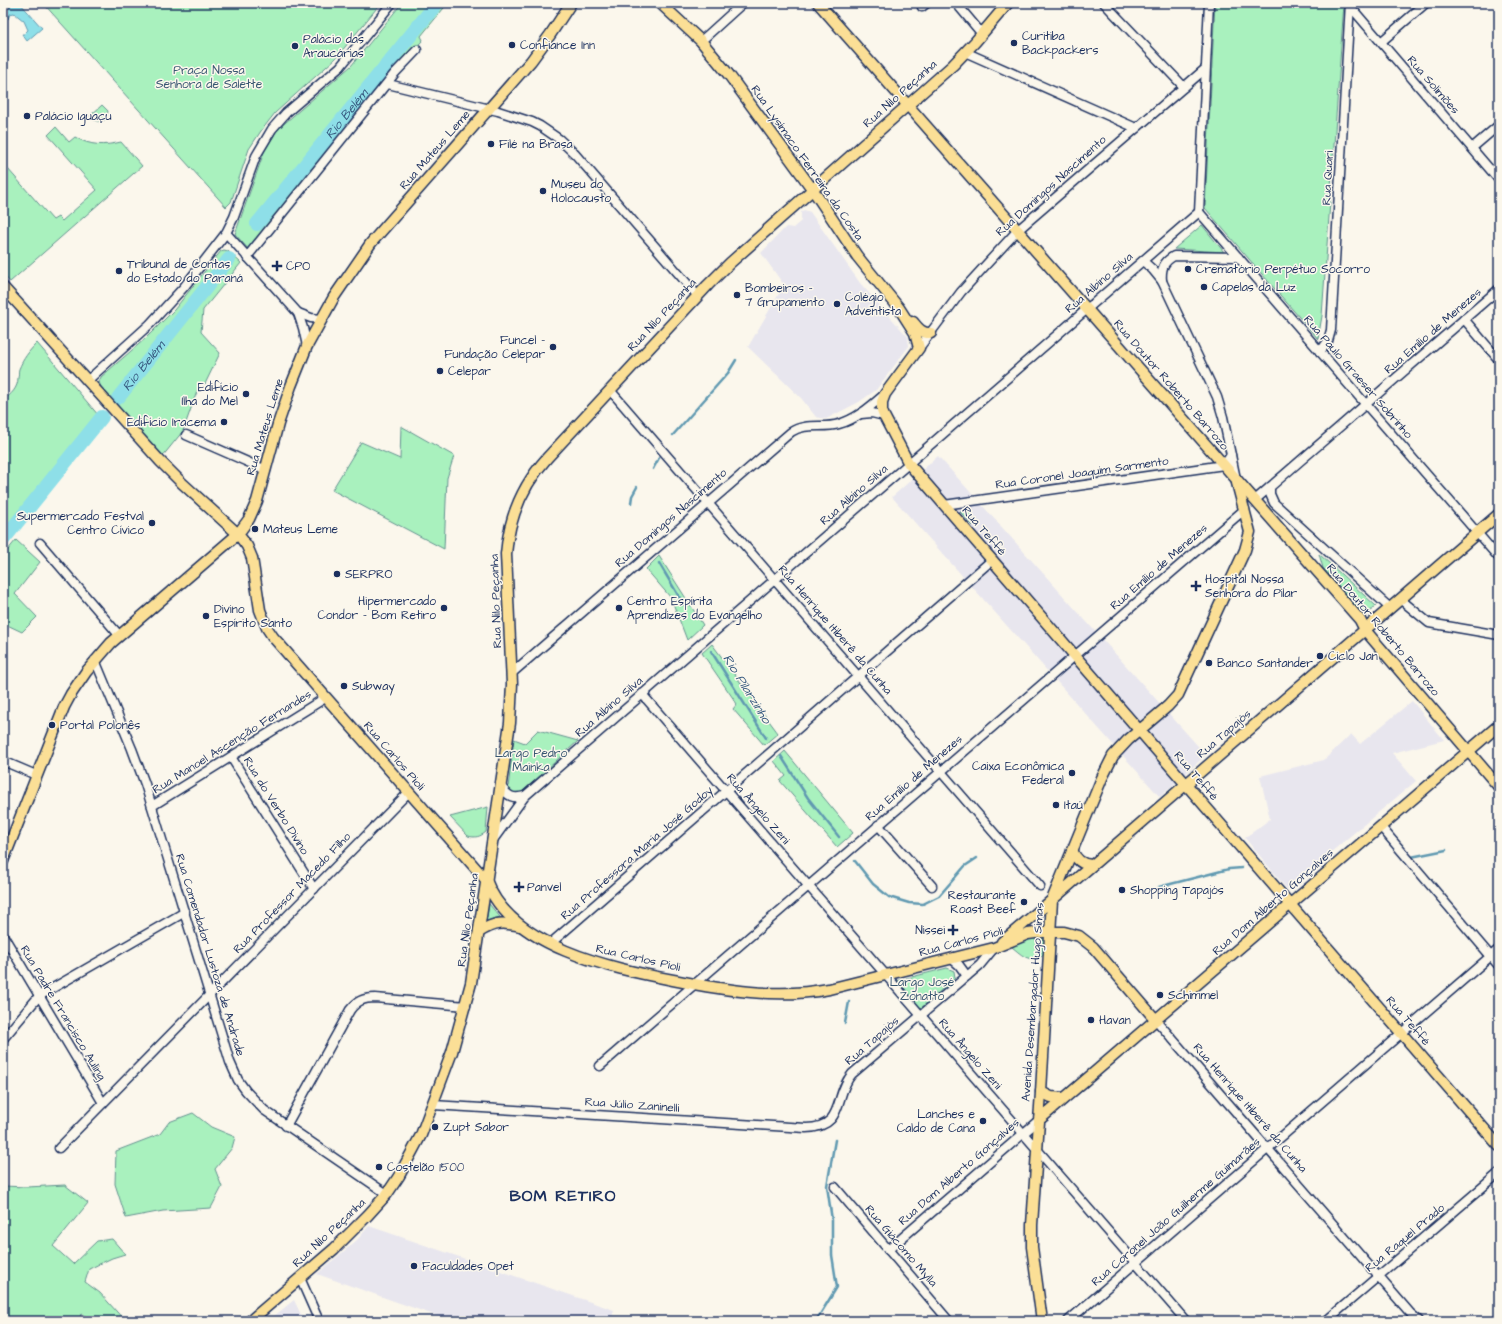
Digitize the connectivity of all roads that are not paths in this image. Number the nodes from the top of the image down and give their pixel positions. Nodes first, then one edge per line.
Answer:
1 (392, 3) edge
2 (571, 3) edge
3 (660, 3) edge
4 (743, 3) edge
5 (818, 3) edge
6 (956, 3) edge
7 (1008, 3) edge
8 (1104, 3) edge
9 (1209, 3) edge
10 (1426, 3) edge
11 (1350, 5) edge
12 (982, 34) junction
13 (701, 42) junction
14 (1381, 42) junction
15 (417, 50) dead end
16 (965, 52) junction
17 (1205, 69) junction
18 (388, 84) junction
19 (1184, 87) junction
20 (908, 105) junction
21 (488, 109) junction
22 (1499, 125) edge
23 (1136, 128) junction
24 (1472, 148) junction
25 (1499, 180) edge
26 (812, 190) junction
27 (1198, 212) junction
28 (1018, 230) junction
29 (226, 233) junction
30 (247, 257) junction
31 (1238, 257) junction
32 (1142, 261) junction
33 (1162, 282) junction
34 (3, 287) edge
35 (1499, 289) edge
36 (697, 295) junction
37 (899, 308) junction
38 (1087, 309) junction
39 (298, 313) junction
40 (321, 319) junction
41 (1464, 319) junction
42 (931, 333) junction
43 (307, 346) junction
44 (919, 348) junction
45 (1320, 352) junction
46 (1499, 360) edge
47 (87, 381) junction
48 (610, 390) junction
49 (885, 394) junction
50 (1366, 404) junction
51 (861, 414) junction
52 (884, 416) junction
53 (186, 435) dead end
54 (1231, 455) junction
55 (908, 464) junction
56 (1224, 465) junction
57 (266, 470) junction
58 (1236, 479) junction
59 (1270, 487) junction
60 (1255, 500) junction
61 (708, 503) junction
62 (944, 505) junction
63 (1245, 509) junction
64 (1265, 512) junction
65 (1499, 514) edge
66 (1477, 533) junction
67 (238, 534) junction
68 (40, 542) dead end
69 (1499, 558) edge
70 (992, 560) junction
71 (774, 580) junction
72 (1400, 599) junction
73 (1390, 608) junction
74 (1365, 630) junction
75 (119, 635) junction
76 (1499, 635) edge
77 (1074, 656) junction
78 (95, 660) junction
79 (512, 673) junction
80 (858, 676) junction
81 (642, 694) junction
82 (325, 698) junction
83 (1499, 726) edge
84 (1139, 730) junction
85 (1469, 752) junction
86 (231, 757) junction
87 (3, 761) edge
88 (941, 771) junction
89 (36, 775) junction
90 (1186, 784) junction
91 (501, 786) junction
92 (1499, 787) edge
93 (726, 791) junction
94 (409, 792) junction
95 (525, 796) junction
96 (152, 806) junction
97 (878, 825) junction
98 (1381, 827) junction
99 (493, 840) junction
100 (1072, 850) junction
101 (3, 861) edge
102 (1092, 865) junction
103 (486, 880) junction
104 (808, 886) junction
105 (932, 886) dead end
106 (1040, 886) dead end
107 (314, 889) junction
108 (1052, 900) junction
109 (1290, 905) junction
110 (185, 912) junction
111 (522, 926) junction
112 (1050, 931) junction
113 (479, 932) junction
114 (3, 935) edge
115 (551, 943) junction
116 (994, 948) junction
117 (1499, 949) edge
118 (1491, 957) junction
119 (951, 958) junction
120 (1499, 966) edge
121 (886, 975) junction
122 (968, 976) junction
123 (694, 984) junction
124 (210, 994) junction
125 (39, 996) junction
126 (466, 1006) junction
127 (921, 1015) junction
128 (1156, 1020) junction
129 (1402, 1034) junction
130 (3, 1039) edge
131 (600, 1066) dead end
132 (1041, 1092) junction
133 (1064, 1098) junction
134 (103, 1103) junction
135 (433, 1105) junction
136 (1039, 1120) junction
137 (828, 1121) joint
138 (286, 1126) junction
139 (1023, 1134) junction
140 (1499, 1146) edge
141 (59, 1148) dead end
142 (1036, 1149) junction
143 (1268, 1149) junction
144 (1499, 1173) edge
145 (835, 1187) dead end
146 (387, 1194) junction
147 (888, 1250) junction
148 (1136, 1263) junction
149 (1378, 1276) junction
150 (300, 1278) junction
151 (250, 1321) edge
152 (319, 1321) edge
153 (949, 1321) edge
154 (1042, 1321) edge
155 (1068, 1321) edge
156 (1186, 1321) edge
157 (1326, 1321) edge
158 (1419, 1321) edge

1 - 29 street
2 - 21 main road, Rua Mateus Leme
3 - 13 main road, Rua Lysímaco Ferreira da Costa
4 - 13 street
5 - 20 main road, Rua Doutor Roberto Barrozo
6 - 12 street
7 - 12 main road, Rua Nilo Peçanha
8 - 19 street
9 - 17 street
10 - 14 street
11 - 14 street, Rua Solimões
11 - 45 street, Rua Quari
12 - 16 main road, Rua Nilo Peçanha
13 - 26 main road, Rua Lysímaco Ferreira da Costa
14 - 24 street, Rua Solimões
15 - 18 street
16 - 20 main road, Rua Nilo Peçanha
16 - 23 street
17 - 19 street, Rua Domingos Nascimento
17 - 27 street
18 - 21 street
18 - 30 street
19 - 23 street, Rua Domingos Nascimento
20 - 26 main road, Rua Nilo Peçanha
20 - 28 main road, Rua Doutor Roberto Barrozo
21 - 36 street
21 - 40 main road, Rua Mateus Leme
22 - 24 street
23 - 28 street, Rua Domingos Nascimento
24 - 25 street, Rua Solimões
26 - 36 main road, Rua Nilo Peçanha
26 - 37 main road, Rua Lysímaco Ferreira da Costa
27 - 31 street, Rua Paulo Graeser Sobrinho
27 - 32 street, Rua Albino Silva
28 - 38 main road, Rua Doutor Roberto Barrozo
28 - 42 street, Rua Domingos Nascimento
29 - 30 street
29 - 47 street
30 - 39 street
31 - 33 street
31 - 45 street, Rua Paulo Graeser Sobrinho
32 - 33 street, Avenida Desembargador Hugo Simas
32 - 38 street, Rua Albino Silva
33 - 54 street, Avenida Desembargador Hugo Simas
34 - 47 main road, Rua Carlos Pioli
35 - 41 street, Rua Emílio de Menezes
36 - 48 main road, Rua Nilo Peçanha
37 - 42 main road
37 - 44 main road, Rua Lysímaco Ferreira da Costa
38 - 55 street, Rua Albino Silva
38 - 56 main road, Rua Doutor Roberto Barrozo
39 - 40 street
39 - 43 street
40 - 43 main road, Rua Mateus Leme
41 - 46 street
41 - 50 street, Rua Emílio de Menezes
42 - 44 street, Rua Domingos Nascimento
43 - 57 main road, Rua Mateus Leme
44 - 49 main road, Rua Domingos Nascimento
45 - 50 street, Rua Paulo Graeser Sobrinho
47 - 67 main road, Rua Carlos Pioli
48 - 61 street, Rua Henrique Itiberê da Cunha
48 - 79 main road, Rua Nilo Peçanha
49 - 51 street, Rua Domingos Nascimento
49 - 52 main road
50 - 59 street, Rua Emílio de Menezes
50 - 66 street, Rua Paulo Graeser Sobrinho
51 - 52 street, Rua Domingos Nascimento
51 - 61 street, Rua Domingos Nascimento
52 - 55 main road, Rua Teffé
53 - 57 street
54 - 56 street
54 - 58 street, Avenida Desembargador Hugo Simas
55 - 62 main road, Rua Teffé
55 - 71 street, Rua Albino Silva
56 - 58 main road, Rua Doutor Roberto Barrozo
56 - 62 street, Rua Coronel Joaquim Sarmento
57 - 67 main road, Rua Mateus Leme
58 - 60 main road, Rua Doutor Roberto Barrozo
58 - 63 main road, Avenida Desembargador Hugo Simas
59 - 60 street, Rua Emílio de Menezes
59 - 73 street
60 - 64 main road, Rua Doutor Roberto Barrozo
61 - 71 street, Rua Henrique Itiberê da Cunha
61 - 79 street, Rua Domingos Nascimento
62 - 70 main road, Rua Teffé
63 - 64 main road
63 - 77 street, Rua Emílio de Menezes
63 - 84 main road, Avenida Desembargador Hugo Simas
64 - 74 main road, Rua Doutor Roberto Barrozo
65 - 66 main road, Rua Tapajós
66 - 69 street, Rua Paulo Graeser Sobrinho
66 - 72 main road, Rua Tapajós
67 - 75 main road, Rua Mateus Leme
67 - 82 main road, Rua Carlos Pioli
68 - 75 street
70 - 77 main road, Rua Teffé
70 - 80 street, Rua Professora Maria José Godoy
71 - 80 street, Rua Henrique Itiberê da Cunha
71 - 81 street, Rua Albino Silva
72 - 73 main road, Rua Tapajós
72 - 76 street
73 - 74 main road, Rua Tapajós
74 - 85 main road, Rua Doutor Roberto Barrozo
74 - 90 main road, Rua Tapajós
75 - 78 main road, Rua Mateus Leme
77 - 84 main road, Rua Teffé
77 - 88 street, Rua Emílio de Menezes
78 - 89 main road, Rua Mateus Leme
78 - 96 street, Rua Comendador Lustoza de Andrade
79 - 91 main road, Rua Nilo Peçanha
80 - 88 street, Rua Henrique Itiberê da Cunha
80 - 93 street, Rua Professora Maria José Godoy
81 - 93 street, Rua Ângelo Zeni
81 - 95 street, Rua Albino Silva
82 - 86 street, Rua Manoel Ascenção Fernandes
82 - 94 main road, Rua Carlos Pioli
83 - 85 main road, Rua Dom Alberto Gonçalves
84 - 90 main road, Rua Teffé
84 - 100 main road, Avenida Desembargador Hugo Simas
85 - 92 main road, Rua Doutor Roberto Barrozo
85 - 98 main road, Rua Dom Alberto Gonçalves
86 - 96 street, Rua Manoel Ascenção Fernandes
86 - 107 street, Rua do Verbo Divino
87 - 89 street
88 - 97 street, Rua Emílio de Menezes
88 - 106 street, Rua Henrique Itiberê da Cunha
89 - 101 main road, Rua Mateus Leme
90 - 102 main road, Rua Tapajós
90 - 109 main road, Rua Teffé
91 - 95 street
91 - 99 main road, Rua Nilo Peçanha
93 - 104 street, Rua Ângelo Zeni
93 - 115 street, Rua Professora Maria José Godoy
94 - 103 main road, Rua Carlos Pioli
94 - 107 street, Rua Professor Macedo Filho
95 - 99 street, Rua Albino Silva
96 - 110 street, Rua Comendador Lustoza de Andrade
97 - 104 street, Rua Emílio de Menezes
97 - 105 street
98 - 109 main road, Rua Dom Alberto Gonçalves
98 - 118 street
99 - 103 main road, Rua Nilo Peçanha
100 - 102 main road
100 - 108 main road, Avenida Desembargador Hugo Simas
102 - 108 main road, Rua Tapajós
103 - 111 main road, Rua Carlos Pioli
103 - 113 main road, Rua Nilo Peçanha
104 - 121 street, Rua Ângelo Zeni
104 - 123 street, Rua Emílio de Menezes
107 - 124 street, Rua Professor Macedo Filho
108 - 112 main road, Avenida Desembargador Hugo Simas
108 - 116 main road, Rua Tapajós
109 - 128 main road, Rua Dom Alberto Gonçalves
109 - 129 main road, Rua Teffé
110 - 124 street, Rua Comendador Lustoza de Andrade
110 - 125 street
111 - 113 main road
111 - 115 main road, Rua Carlos Pioli
112 - 116 main road, Rua Carlos Pioli
112 - 128 main road, Rua Henrique Itiberê da Cunha
112 - 132 main road, Avenida Desembargador Hugo Simas
113 - 126 main road, Rua Nilo Peçanha
114 - 125 street, Rua Padre Francisco Auling
115 - 123 main road, Rua Carlos Pioli
116 - 119 main road, Rua Carlos Pioli
116 - 122 street, Rua Tapajós
117 - 118 street, Rua Coronel João Guilherme Guimarães
118 - 120 street
118 - 129 street, Rua Coronel João Guilherme Guimarães
119 - 121 main road, Rua Carlos Pioli
119 - 122 street
121 - 123 main road, Rua Carlos Pioli
121 - 127 street, Rua Ângelo Zeni
122 - 127 street, Rua Tapajós
123 - 131 street, Rua Emílio de Menezes
124 - 134 street, Rua Professor Macedo Filho
124 - 138 street, Rua Comendador Lustoza de Andrade
125 - 130 street
125 - 134 street, Rua Padre Francisco Auling
126 - 135 main road, Rua Nilo Peçanha
126 - 138 street
127 - 137 street, Rua Tapajós
127 - 139 street, Rua Ângelo Zeni
128 - 133 main road, Rua Dom Alberto Gonçalves
128 - 143 street, Rua Henrique Itiberê da Cunha
129 - 140 main road, Rua Teffé
129 - 143 street, Rua Coronel João Guilherme Guimarães
132 - 133 main road
132 - 136 main road, Avenida Desembargador Hugo Simas
133 - 136 main road, Rua Dom Alberto Gonçalves
134 - 141 street, Rua Professor Macedo Filho
135 - 137 street, Rua Júlio Zaninelli
135 - 146 main road, Rua Nilo Peçanha
136 - 139 street, Rua Dom Alberto Gonçalves
136 - 142 main road, Avenida Desembargador Hugo Simas
138 - 146 street, Rua Comendador Lustoza de Andrade
139 - 142 street, Rua Ângelo Zeni
139 - 147 street, Rua Dom Alberto Gonçalves
142 - 148 street, Rua Ângelo Zeni
142 - 154 main road, Avenida Desembargador Hugo Simas
143 - 148 street, Rua Coronel João Guilherme Guimarães
143 - 149 street, Rua Henrique Itiberê da Cunha
144 - 149 street, Rua Raquel Prado
145 - 147 street, Rua Giácomo Mylla
146 - 150 main road, Rua Nilo Peçanha
147 - 153 street, Rua Giácomo Mylla
148 - 155 street, Rua Coronel João Guilherme Guimarães
148 - 156 street, Rua Ângelo Zeni
149 - 157 street, Rua Raquel Prado
149 - 158 street, Rua Henrique Itiberê da Cunha
150 - 151 main road, Rua Nilo Peçanha
150 - 152 street

